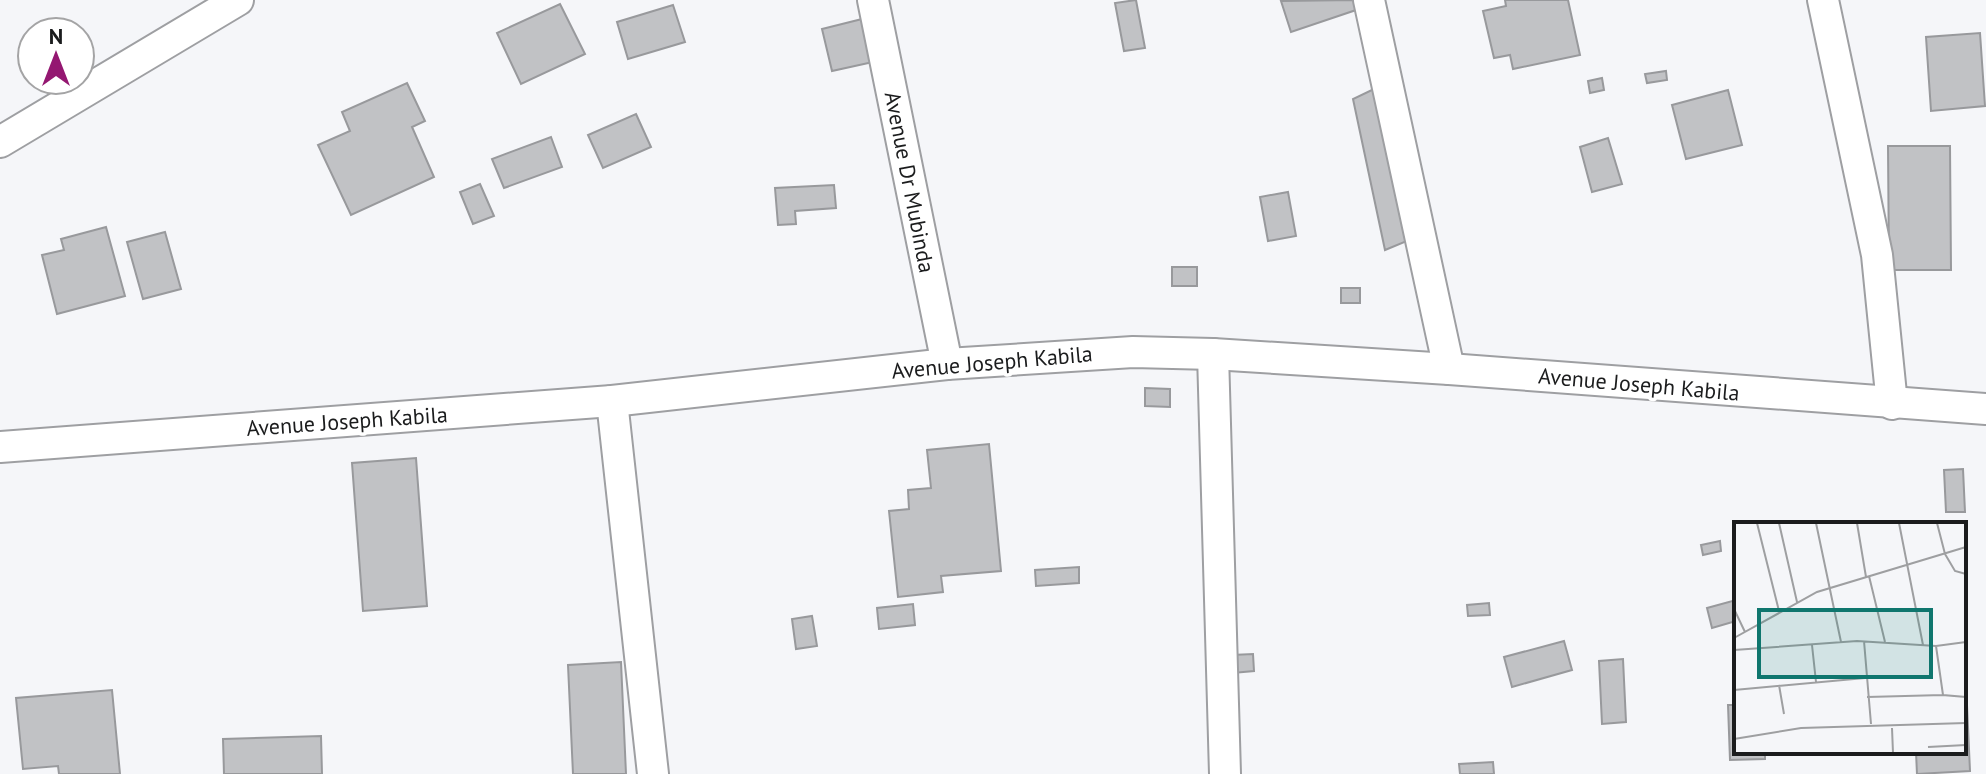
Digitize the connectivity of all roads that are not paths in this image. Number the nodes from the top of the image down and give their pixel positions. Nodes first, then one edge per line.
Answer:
1 (873, 0) edge
2 (1369, 0) edge
3 (1823, 0) edge
4 (228, 2) edge
5 (0, 142) edge
6 (1213, 354) junction
7 (947, 364) junction
8 (1449, 369) junction
9 (612, 401) junction
10 (1892, 404) junction
11 (1986, 409) edge
12 (0, 447) edge
13 (653, 774) edge
14 (1225, 774) edge

1 - 7 street, Avenue Dr Mubinda
2 - 8 street
3 - 10 street
4 - 5 street
6 - 7 street, Avenue Joseph Kabila
6 - 8 street, Avenue Joseph Kabila
6 - 14 street
7 - 9 street, Avenue Joseph Kabila
8 - 10 street, Avenue Joseph Kabila
9 - 12 street, Avenue Joseph Kabila
9 - 13 street
10 - 11 street, Avenue Joseph Kabila

